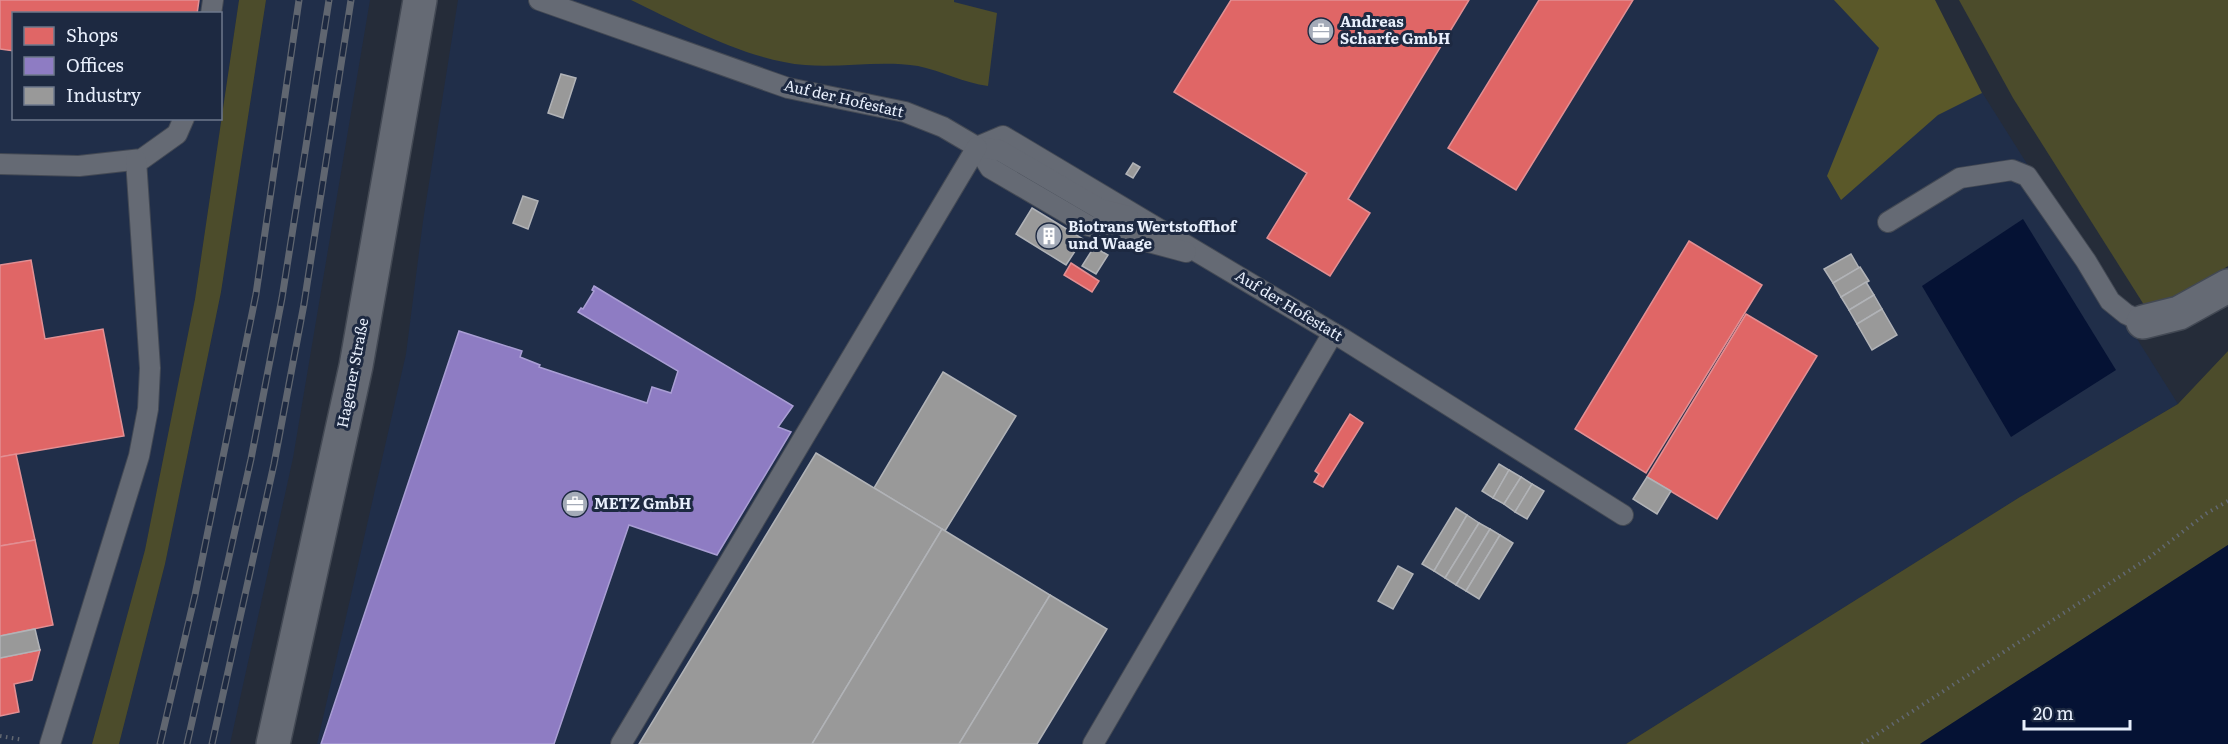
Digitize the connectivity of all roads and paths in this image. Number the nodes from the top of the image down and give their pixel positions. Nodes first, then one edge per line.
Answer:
1 (420, 0) edge
2 (539, 0) edge
3 (577, 6) edge
4 (183, 120) edge
5 (977, 147) junction
6 (136, 160) junction
7 (0, 164) edge
8 (1144, 219) junction
9 (1888, 222) dead end
10 (1210, 258) junction
11 (2228, 286) edge
12 (2143, 322) joint
13 (1333, 333) junction
14 (2228, 501) edge
15 (1623, 515) dead end
16 (50, 744) edge
17 (273, 744) edge
18 (621, 744) edge
19 (1093, 744) edge
20 (1862, 744) edge

1 - 17 main road, Hagener Straße
2 - 3 lane, Auf der Hofestatt
3 - 5 lane, Auf der Hofestatt
4 - 6 lane
5 - 8 lane
5 - 8 lane, Auf der Hofestatt
5 - 10 lane
5 - 18 lane
6 - 7 lane
6 - 16 lane
8 - 10 lane, Auf der Hofestatt
9 - 12 lane
10 - 13 lane, Auf der Hofestatt
11 - 12 main road
13 - 15 lane, Auf der Hofestatt
13 - 19 lane
14 - 20 path

